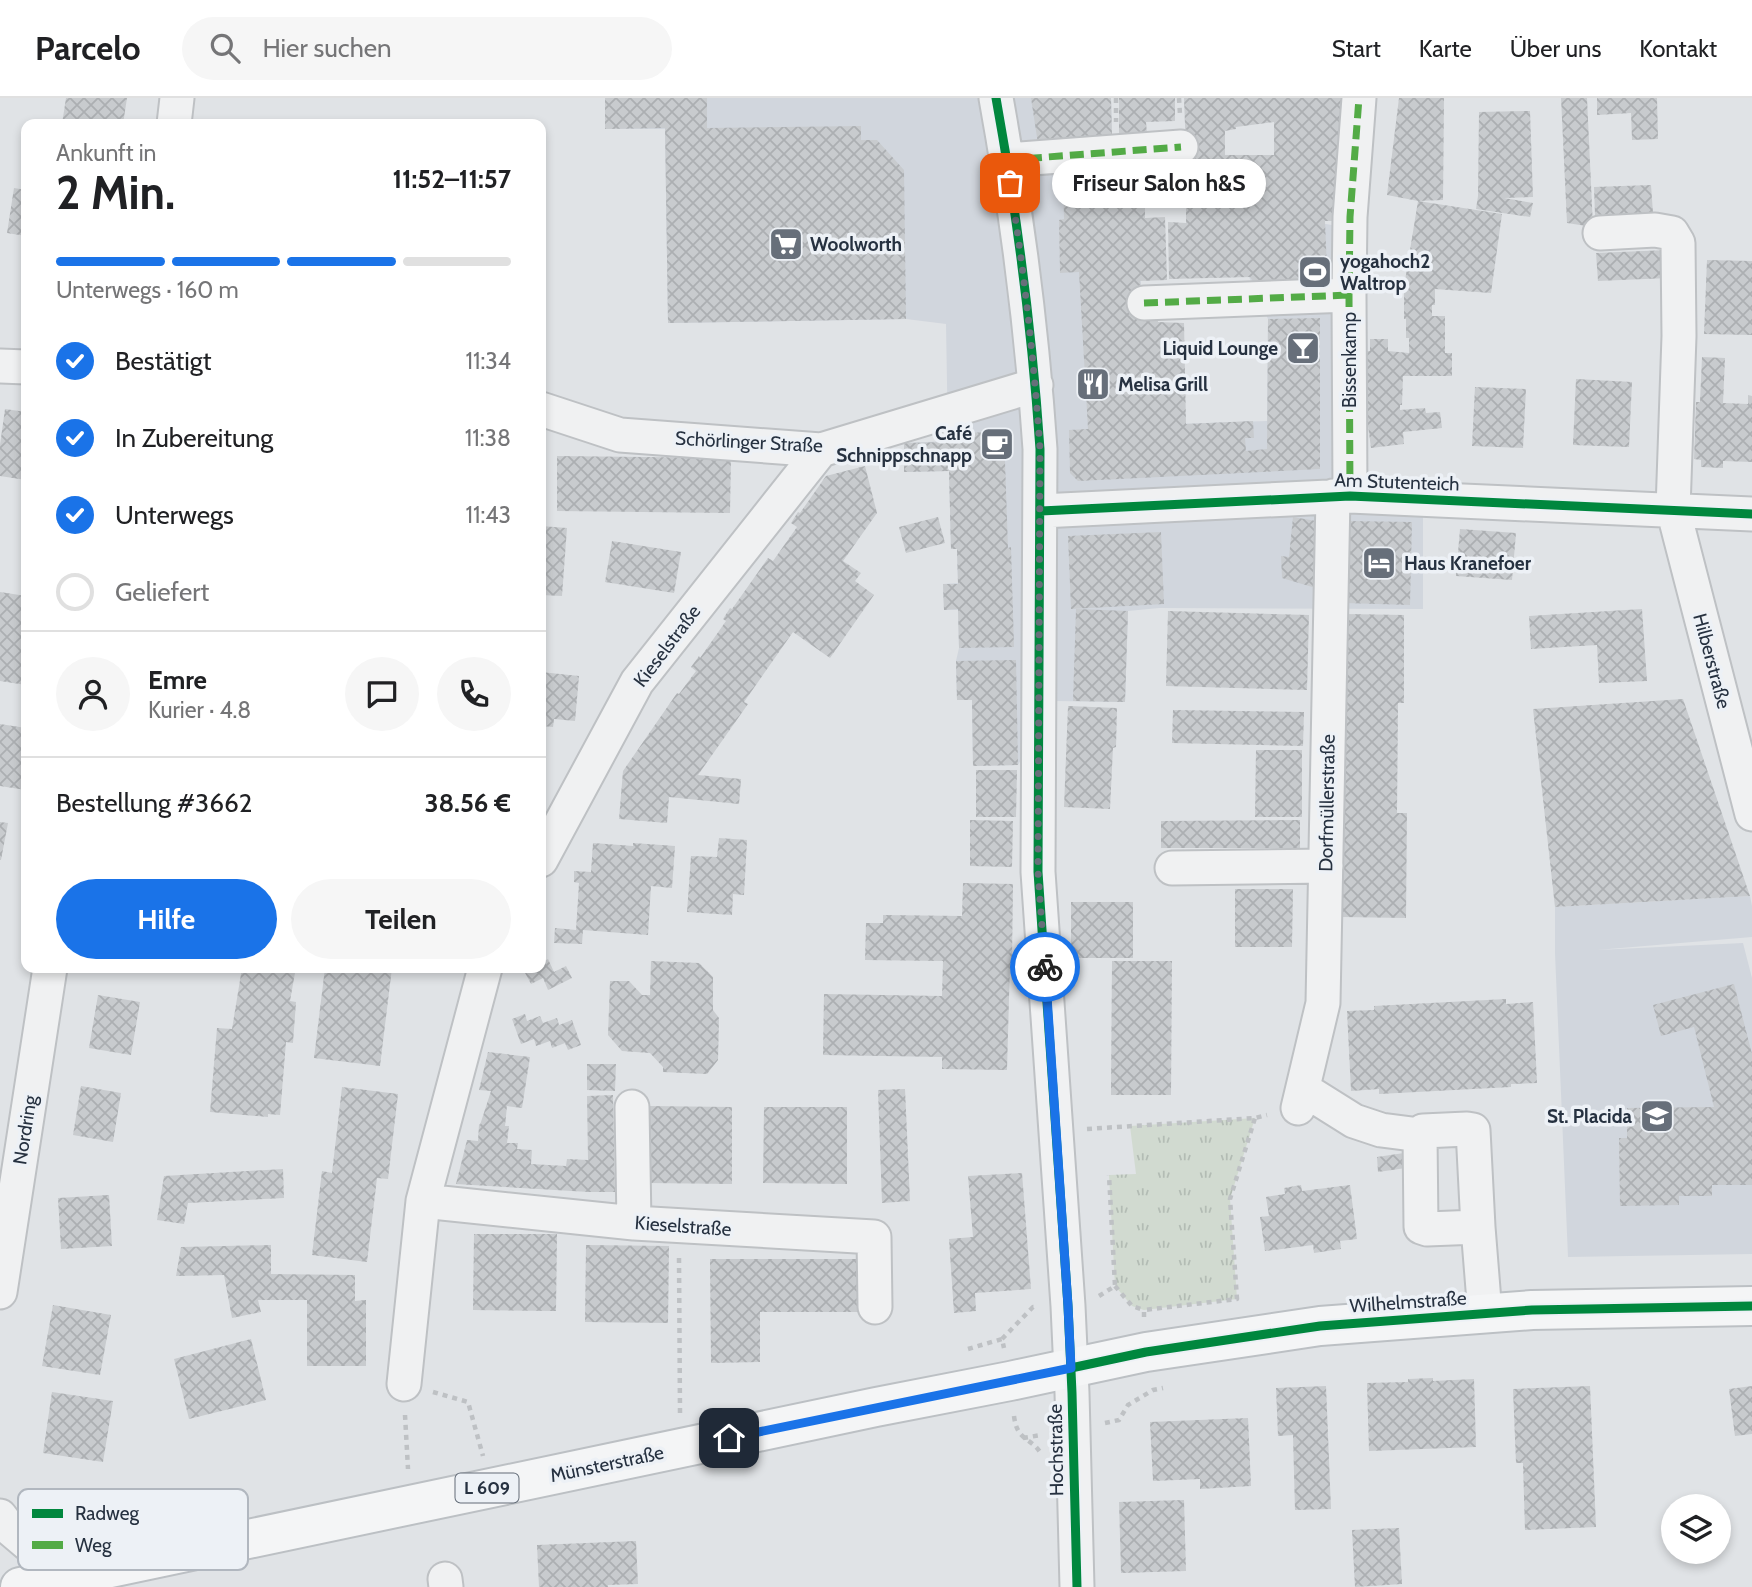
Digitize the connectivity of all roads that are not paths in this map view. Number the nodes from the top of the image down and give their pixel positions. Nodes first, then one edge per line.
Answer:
1 (177, 98) edge
2 (996, 98) edge
3 (1359, 98) edge
4 (175, 119) edge
5 (1181, 147) dead end
6 (1007, 160) junction
7 (1600, 233) dead end
8 (1349, 295) junction
9 (1144, 303) dead end
10 (0, 366) edge
11 (21, 367) edge
12 (1036, 384) junction
13 (546, 411) edge
14 (821, 450) junction
15 (1341, 496) junction
16 (1673, 509) junction
17 (1041, 510) junction
18 (1752, 514) edge
19 (1752, 814) edge
20 (546, 851) edge
21 (1326, 866) junction
22 (1171, 868) dead end
23 (49, 973) edge
24 (484, 973) edge
25 (632, 1107) dead end
26 (12, 1131) edge
27 (1420, 1135) junction
28 (423, 1201) junction
29 (634, 1223) junction
30 (1478, 1227) junction
31 (0, 1293) edge
32 (1752, 1306) edge
33 (875, 1307) dead end
34 (1485, 1314) junction
35 (1071, 1368) junction
36 (404, 1384) road end
37 (0, 1516) edge
38 (18, 1536) edge
39 (248, 1540) edge
40 (59, 1570) edge
41 (101, 1570) edge
42 (67, 1577) junction
43 (20, 1587) edge
44 (1077, 1587) edge

1 - 4 street
2 - 6 street, Hochstraße
3 - 8 street, Bissenkamp
5 - 6 street
6 - 12 street, Hochstraße
7 - 16 street, Hilberstraße
8 - 9 street
8 - 15 street, Bissenkamp
10 - 11 street
12 - 14 street, Schörlinger Straße
12 - 17 street, Hochstraße
13 - 14 street, Schörlinger Straße
14 - 20 street, Kieselstraße
15 - 16 street, Am Stutenteich
15 - 17 street, Am Stutenteich
15 - 21 street, Dorfmüllerstraße
16 - 18 street, Am Stutenteich
16 - 19 street, Hilberstraße
17 - 35 street, Hochstraße
21 - 22 street
21 - 27 street, Dorfmüllerstraße
23 - 26 street, Nordring
24 - 28 street
25 - 29 street
26 - 31 street, Nordring
27 - 30 street
27 - 30 street
28 - 29 street, Kieselstraße
28 - 36 street
29 - 33 street, Kieselstraße
30 - 34 street
32 - 34 main road, Wilhelmstraße / L 609
34 - 35 main road, Wilhelmstraße / L 609
35 - 39 main road, Münsterstraße / L 609
35 - 44 street, Hochstraße
37 - 38 street
40 - 42 street
41 - 42 main road, Münsterstraße / L 609
42 - 43 main road, Münsterstraße / L 609

